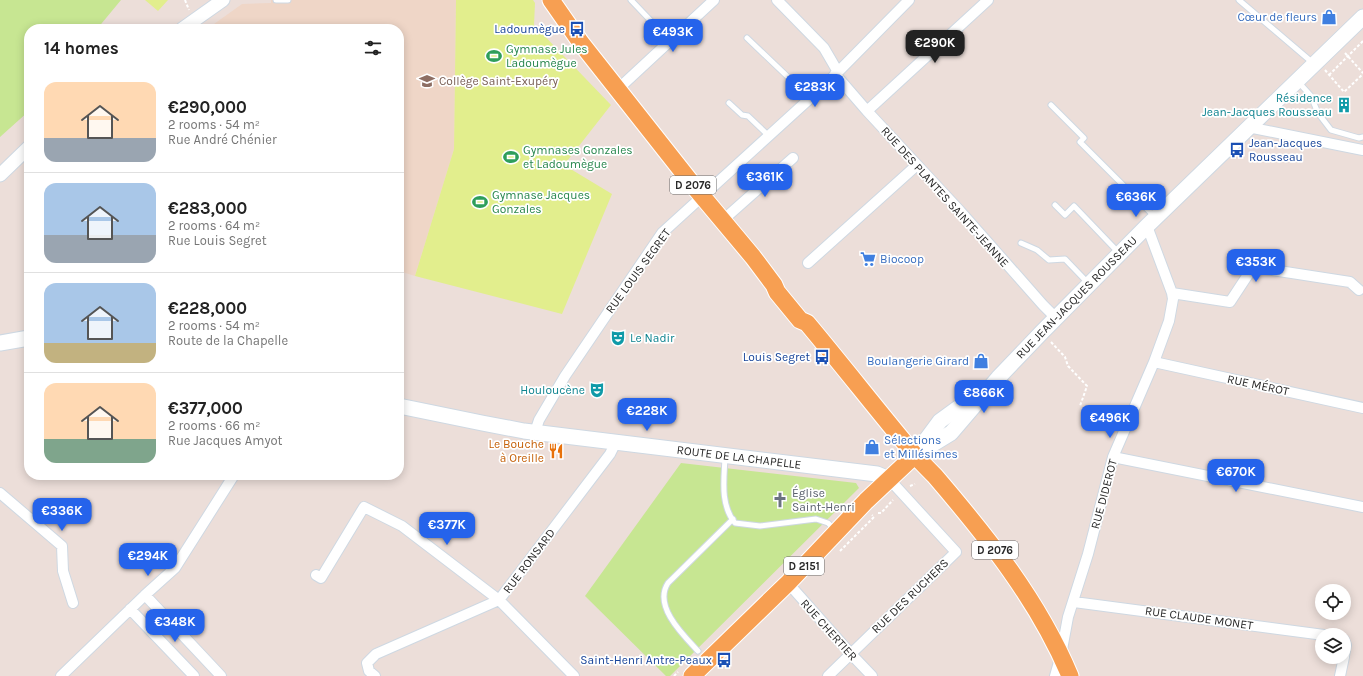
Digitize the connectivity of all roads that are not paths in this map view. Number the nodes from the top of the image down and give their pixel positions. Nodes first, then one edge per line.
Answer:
1 (223, 0) edge
2 (276, 0) edge
3 (288, 0) edge
4 (551, 0) edge
5 (632, 0) edge
6 (714, 0) edge
7 (777, 0) edge
8 (988, 0) edge
9 (1239, 0) edge
10 (907, 1) edge
11 (1363, 17) edge
12 (189, 24) edge
13 (747, 38) dead end
14 (670, 41) junction
15 (1316, 62) junction
16 (837, 73) junction
17 (1302, 86) dead end
18 (615, 87) junction
19 (810, 98) junction
20 (729, 103) dead end
21 (1050, 105) dead end
22 (867, 112) junction
23 (1248, 127) junction
24 (769, 136) junction
25 (1363, 138) edge
26 (1363, 150) edge
27 (24, 152) edge
28 (792, 158) dead end
29 (917, 165) junction
30 (0, 175) edge
31 (702, 196) junction
32 (1055, 205) dead end
33 (723, 220) junction
34 (1151, 222) junction
35 (1021, 243) dead end
36 (1120, 254) junction
37 (808, 263) dead end
38 (1090, 285) junction
39 (1359, 290) dead end
40 (1172, 293) junction
41 (1056, 318) junction
42 (24, 339) edge
43 (0, 343) edge
44 (1154, 362) junction
45 (404, 407) edge
46 (1363, 408) edge
47 (534, 432) junction
48 (616, 442) junction
49 (725, 455) junction
50 (915, 455) junction
51 (1114, 457) junction
52 (889, 479) junction
53 (231, 480) edge
54 (0, 493) edge
55 (1363, 507) edge
56 (733, 519) junction
57 (836, 532) junction
58 (316, 575) dead end
59 (788, 583) junction
60 (145, 594) junction
61 (499, 600) junction
62 (1074, 602) junction
63 (73, 603) dead end
64 (130, 609) junction
65 (1315, 634) edge
66 (698, 651) dead end
67 (851, 654) junction
68 (1061, 655) junction
69 (1342, 664) edge
70 (61, 676) edge
71 (194, 676) edge
72 (221, 676) edge
73 (375, 676) edge
74 (574, 676) edge
75 (692, 676) edge
76 (828, 676) edge
77 (872, 676) edge
78 (1055, 676) edge
79 (1070, 676) edge
80 (1340, 676) edge

1 - 12 street
2 - 3 lane
4 - 18 main road, D 2076
5 - 14 lane
6 - 14 street
7 - 16 street, RUE DES PLANTES SAINTE-JEANNE
8 - 22 street
9 - 15 lane
10 - 16 street, RUE LOUIS SEGRET
11 - 15 main road, RUE JEAN-JACQUES ROUSSEAU
13 - 19 lane
14 - 18 street
15 - 23 main road, RUE JEAN-JACQUES ROUSSEAU
16 - 19 street, RUE LOUIS SEGRET
16 - 22 street, RUE DES PLANTES SAINTE-JEANNE
17 - 25 lane
18 - 31 main road, D 2076
19 - 24 street, RUE LOUIS SEGRET
20 - 24 lane
21 - 34 lane
22 - 29 street, RUE DES PLANTES SAINTE-JEANNE
23 - 26 street
23 - 34 main road, RUE JEAN-JACQUES ROUSSEAU
24 - 31 street, RUE LOUIS SEGRET
27 - 30 street
28 - 33 street
29 - 37 street
29 - 41 street, RUE DES PLANTES SAINTE-JEANNE
31 - 33 main road, D 2076
31 - 47 street, RUE LOUIS SEGRET
32 - 36 lane
33 - 50 main road, D 2076
34 - 36 main road, RUE JEAN-JACQUES ROUSSEAU
34 - 40 street, RUE DIDEROT
35 - 38 lane
36 - 38 main road, RUE JEAN-JACQUES ROUSSEAU
38 - 41 main road, RUE JEAN-JACQUES ROUSSEAU
39 - 40 street
40 - 44 street, RUE DIDEROT
41 - 50 main road, RUE JEAN-JACQUES ROUSSEAU
42 - 43 main road
44 - 46 street, RUE MÉROT
44 - 51 street, RUE DIDEROT
45 - 47 main road, ROUTE DE LA CHAPELLE
47 - 48 main road, ROUTE DE LA CHAPELLE
48 - 49 main road, ROUTE DE LA CHAPELLE
48 - 61 street, RUE RONSARD
49 - 52 main road, ROUTE DE LA CHAPELLE
49 - 56 lane
50 - 52 main road, D 2151
50 - 68 main road, D 2076
51 - 55 street
51 - 62 street, RUE DIDEROT
52 - 57 main road, D 2151
52 - 67 street, RUE DES RUCHERS
53 - 60 street
54 - 63 street
56 - 57 lane
56 - 66 lane
57 - 59 main road, D 2151
58 - 61 street
59 - 67 street, RUE CHERTIER
59 - 75 main road, D 2151
60 - 64 street
60 - 72 street
61 - 73 street, RUE RONSARD
61 - 74 street
62 - 65 street, RUE CLAUDE MONET
62 - 68 street, RUE DIDEROT
64 - 70 street
64 - 71 street
67 - 76 street, RUE DES RUCHERS
67 - 77 street, RUE CHERTIER
68 - 78 street, RUE DIDEROT
68 - 79 main road, D 2076
69 - 80 street

